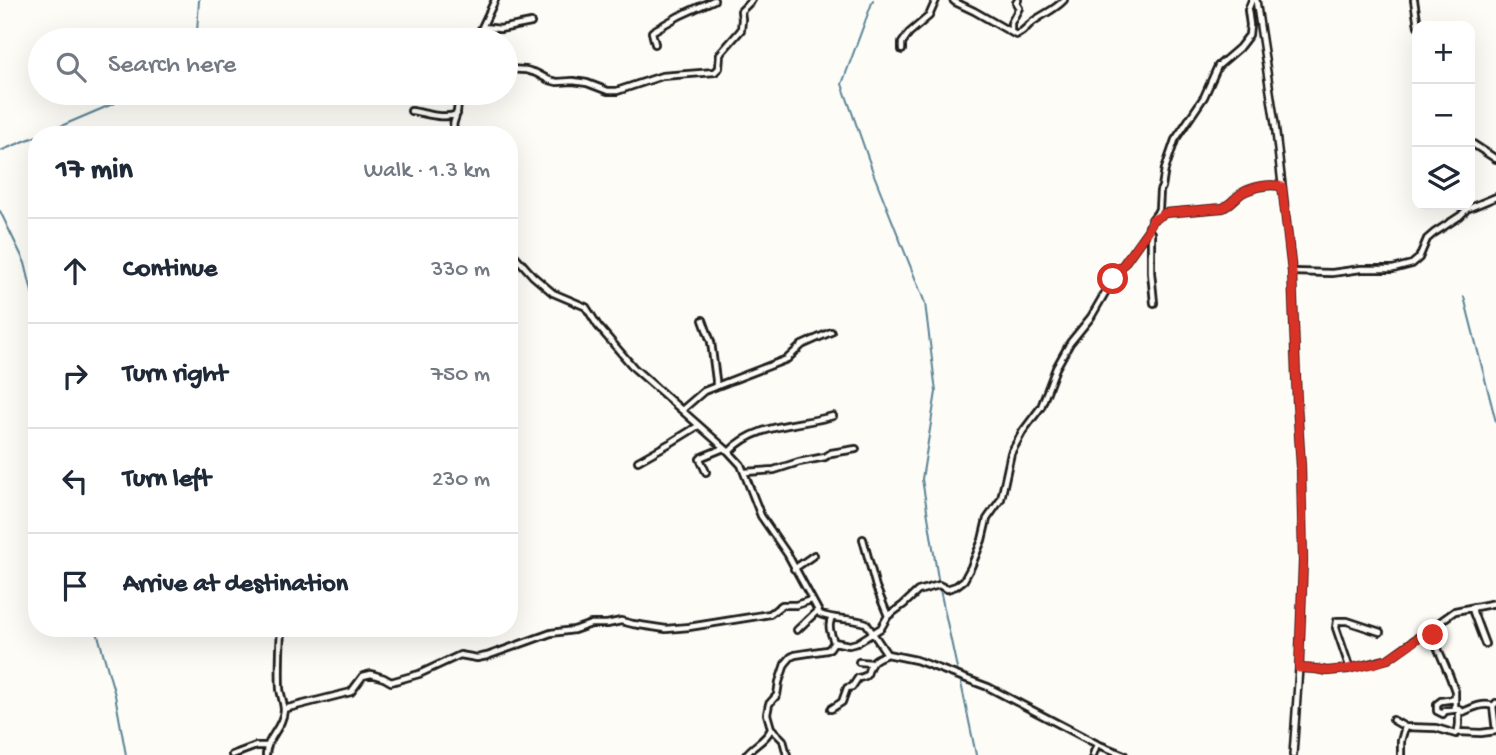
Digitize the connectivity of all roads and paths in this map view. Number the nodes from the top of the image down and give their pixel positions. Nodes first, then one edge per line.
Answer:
1 (495, 0) edge
2 (714, 0) edge
3 (752, 0) edge
4 (936, 0) edge
5 (953, 0) edge
6 (1018, 0) edge
7 (1064, 0) edge
8 (1254, 0) edge
9 (1414, 0) edge
10 (1417, 21) edge
11 (531, 23) dead end
12 (482, 27) joint
13 (491, 28) edge
14 (505, 28) edge
15 (1011, 33) junction
16 (654, 44) dead end
17 (902, 50) dead end
18 (518, 70) edge
19 (457, 105) edge
20 (411, 111) dead end
21 (457, 114) junction
22 (453, 126) edge
23 (1475, 145) edge
24 (1496, 159) edge
25 (1282, 187) junction
26 (1496, 197) edge
27 (1153, 219) junction
28 (1148, 230) junction
29 (518, 259) edge
30 (1292, 272) junction
31 (1154, 303) dead end
32 (703, 320) dead end
33 (831, 332) dead end
34 (716, 385) junction
35 (682, 410) junction
36 (833, 416) dead end
37 (698, 426) junction
38 (856, 449) dead end
39 (726, 450) junction
40 (638, 461) dead end
41 (706, 472) dead end
42 (745, 472) junction
43 (863, 539) dead end
44 (814, 555) dead end
45 (794, 569) junction
46 (811, 600) junction
47 (1496, 603) edge
48 (1473, 607) junction
49 (817, 611) junction
50 (888, 615) junction
51 (832, 618) junction
52 (797, 630) dead end
53 (1430, 630) junction
54 (1380, 632) dead end
55 (874, 633) junction
56 (280, 637) edge
57 (834, 642) junction
58 (1485, 644) dead end
59 (887, 654) junction
60 (859, 662) dead end
61 (872, 663) junction
62 (1299, 668) junction
63 (1348, 669) junction
64 (1455, 699) junction
65 (1494, 705) edge
66 (284, 709) junction
67 (831, 709) dead end
68 (1459, 709) junction
69 (1393, 720) dead end
70 (1405, 727) junction
71 (771, 728) junction
72 (1459, 732) junction
73 (1097, 744) junction
74 (266, 746) junction
75 (232, 755) edge
76 (266, 755) edge
77 (746, 755) edge
78 (787, 755) edge
79 (1093, 755) edge
80 (1124, 755) edge
81 (1293, 755) edge
82 (1401, 755) edge

1 - 12 street
2 - 16 street
3 - 18 street
4 - 17 street
5 - 15 street
6 - 15 street
7 - 15 street
8 - 25 street
8 - 27 street
9 - 10 street
11 - 14 street
12 - 13 street
19 - 21 street
20 - 21 street
21 - 22 street
23 - 24 street
25 - 27 street
25 - 30 street
26 - 30 street
27 - 28 street
28 - 31 street
28 - 50 street
29 - 35 street
30 - 62 street
32 - 34 street
33 - 34 street
34 - 35 street
35 - 37 street
36 - 39 street
37 - 39 street
37 - 40 street
38 - 42 street
39 - 41 street
39 - 42 street
42 - 45 street
43 - 50 street
44 - 45 street
45 - 46 street
46 - 49 street
46 - 66 street
47 - 48 street
48 - 53 street
48 - 58 street
49 - 51 street
49 - 52 street
50 - 55 street
51 - 55 street
51 - 57 street
53 - 63 street
53 - 64 street
54 - 63 street
55 - 57 street
55 - 59 street
56 - 66 street
57 - 71 street
59 - 61 street
59 - 73 street
60 - 61 street
61 - 67 street
62 - 63 street
62 - 81 street
64 - 68 street
64 - 68 street
65 - 68 street
65 - 72 street
66 - 74 street
68 - 72 street
69 - 70 street
70 - 72 street
70 - 82 street
71 - 77 street
71 - 78 street
73 - 79 street
73 - 80 street
74 - 75 street
74 - 76 street

